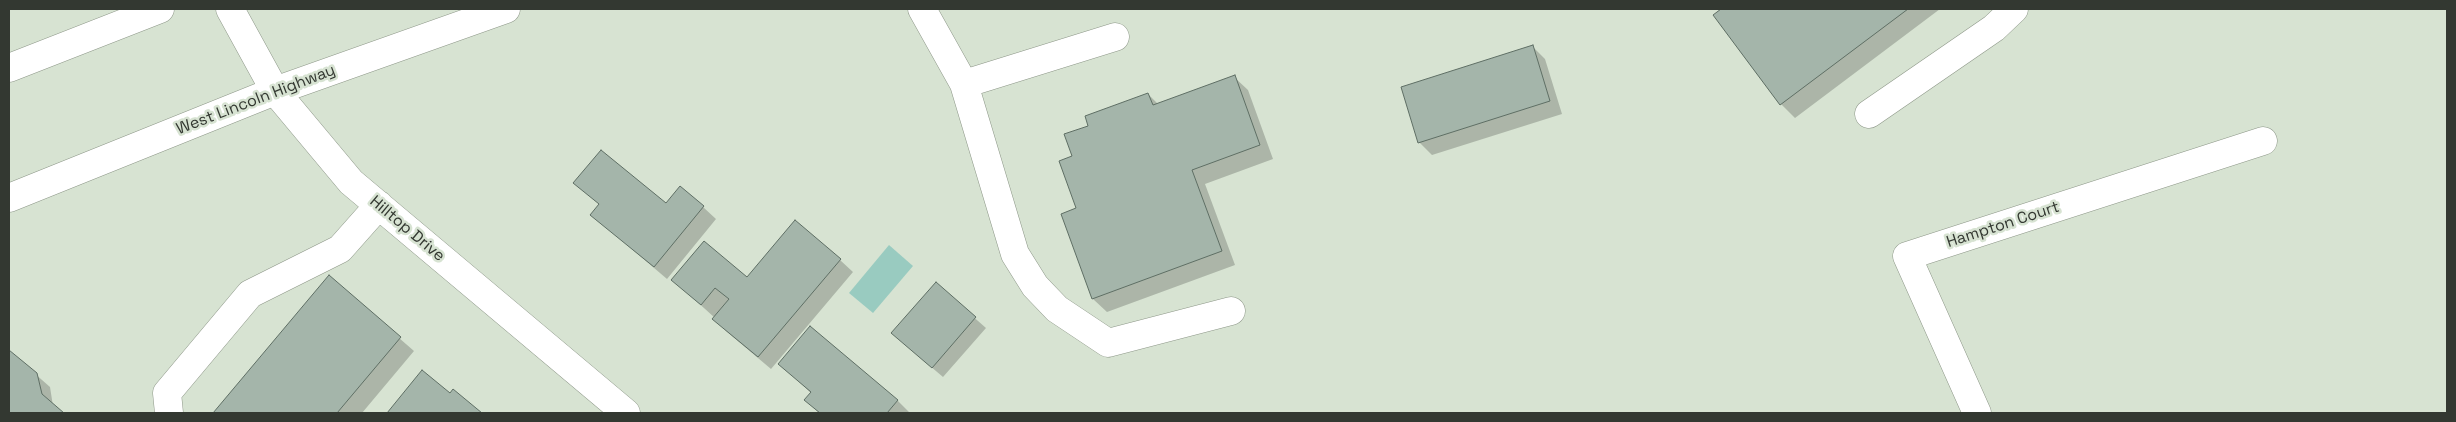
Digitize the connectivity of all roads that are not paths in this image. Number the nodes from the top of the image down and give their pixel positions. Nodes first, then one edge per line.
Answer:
1 (160, 9) edge
2 (230, 9) edge
3 (506, 9) edge
4 (922, 9) edge
5 (2014, 9) edge
6 (1115, 37) dead end
7 (9, 68) edge
8 (964, 84) junction
9 (275, 91) junction
10 (1869, 114) dead end
11 (2263, 141) dead end
12 (9, 198) edge
13 (378, 205) junction
14 (1232, 311) dead end
15 (169, 413) edge
16 (626, 413) edge
17 (1977, 413) edge

1 - 7 street
2 - 9 street, Hilltop Drive
3 - 9 street, West Lincoln Highway
4 - 8 street
5 - 10 street
6 - 8 street
8 - 14 street
9 - 12 street, West Lincoln Highway
9 - 13 street, Hilltop Drive
11 - 17 street, Hampton Court
13 - 15 street
13 - 16 street, Hilltop Drive

